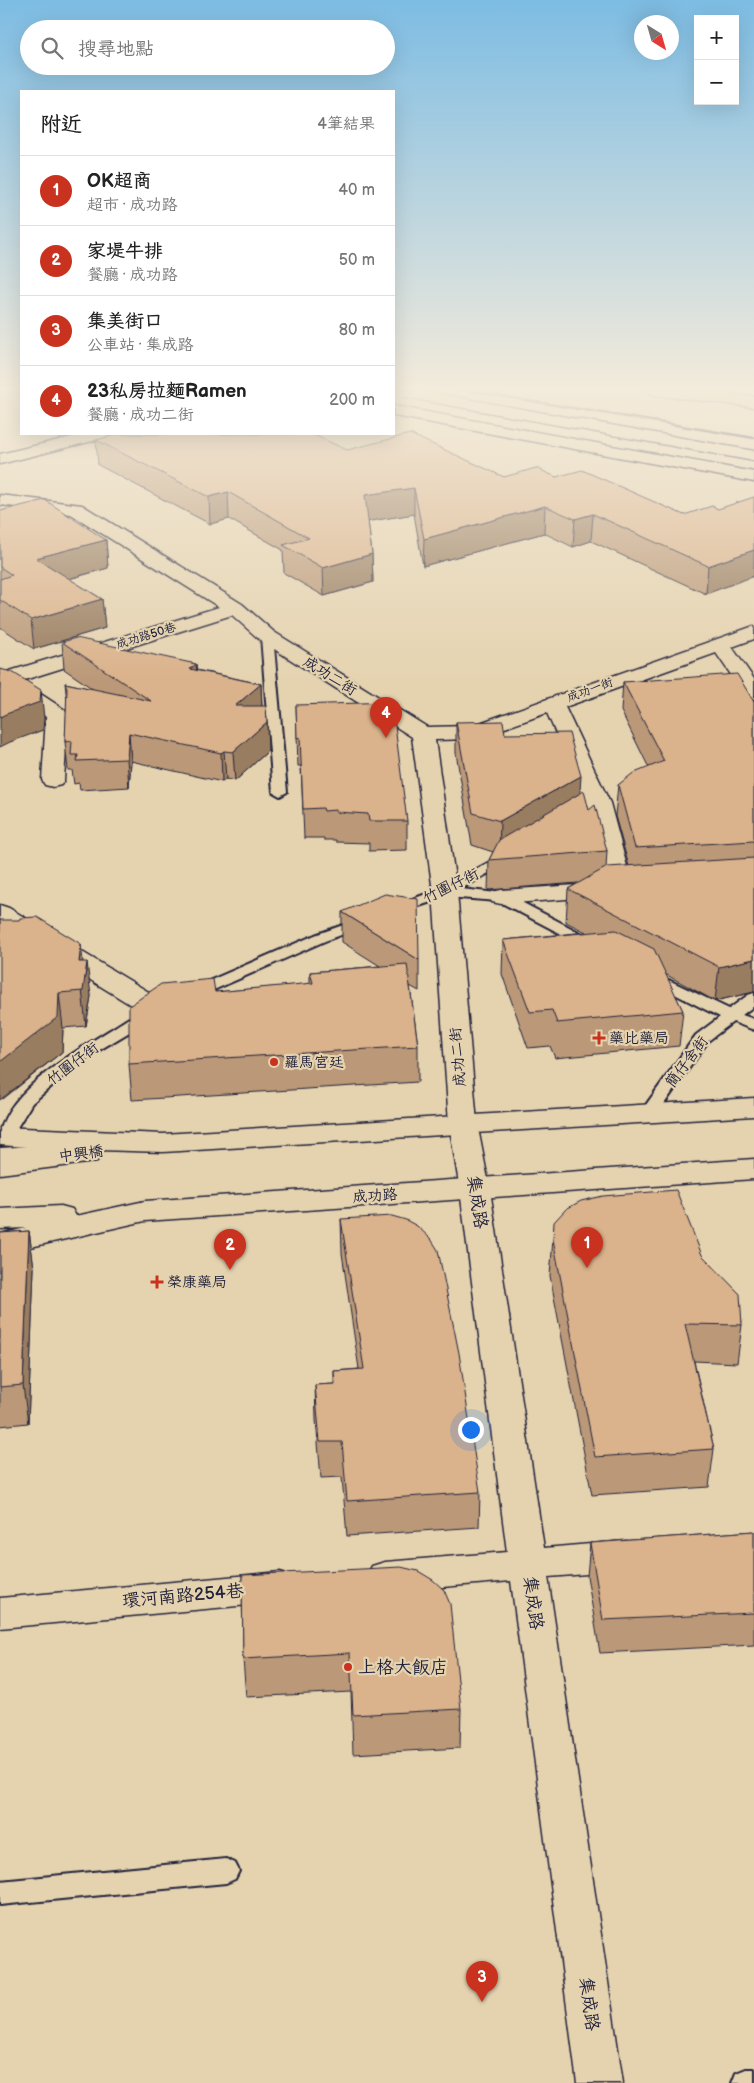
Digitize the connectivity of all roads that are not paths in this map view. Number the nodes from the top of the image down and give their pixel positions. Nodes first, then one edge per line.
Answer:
1 (0, 500) edge
2 (235, 608) junction
3 (754, 632) edge
4 (267, 636) junction
5 (720, 644) junction
6 (1, 679) edge
7 (754, 694) edge
8 (553, 703) junction
9 (423, 734) junction
10 (53, 780) dead end
11 (280, 792) dead end
12 (522, 848) edge
13 (445, 892) junction
14 (501, 897) junction
15 (6, 921) edge
16 (603, 951) edge
17 (637, 969) edge
18 (754, 998) edge
19 (172, 1002) junction
20 (731, 1015) junction
21 (754, 1025) edge
22 (754, 1106) edge
23 (649, 1113) junction
24 (463, 1123) junction
25 (1, 1142) edge
26 (163, 1143) junction
27 (0, 1166) edge
28 (754, 1169) edge
29 (475, 1190) junction
30 (3, 1226) edge
31 (658, 1554) edge
32 (527, 1564) junction
33 (348, 1580) edge
34 (308, 1584) edge
35 (0, 1613) edge
36 (226, 1871) dead end
37 (0, 1894) edge
38 (600, 2083) edge
39 (746, 2083) edge
40 (754, 2083) edge

1 - 2 street, 成功二街
2 - 4 street, 成功二街
2 - 6 street, 成功路50巷
3 - 5 street, 成功一街
4 - 9 street, 成功二街
4 - 11 lane
5 - 7 street
5 - 8 street, 成功一街
6 - 10 street
8 - 9 street, 成功一街
8 - 14 street
9 - 13 street, 成功二街
12 - 13 lane, 竹圍仔街
13 - 14 lane
13 - 19 lane, 竹圍仔街
13 - 24 street, 成功二街
14 - 16 lane
15 - 19 street
17 - 20 lane
18 - 20 lane, 簡仔舍街
19 - 25 lane, 竹圍仔街
20 - 21 lane
20 - 23 lane, 簡仔舍街
22 - 23 street
23 - 24 street
24 - 26 street
24 - 29 street, 集成路
25 - 26 street
26 - 27 street, 中興橋
28 - 29 street, 成功路
29 - 30 street, 成功路
29 - 32 street, 集成路
31 - 32 street
32 - 33 street
32 - 38 street, 集成路
34 - 35 street, 環河南路254巷
36 - 37 lane
39 - 40 lane

